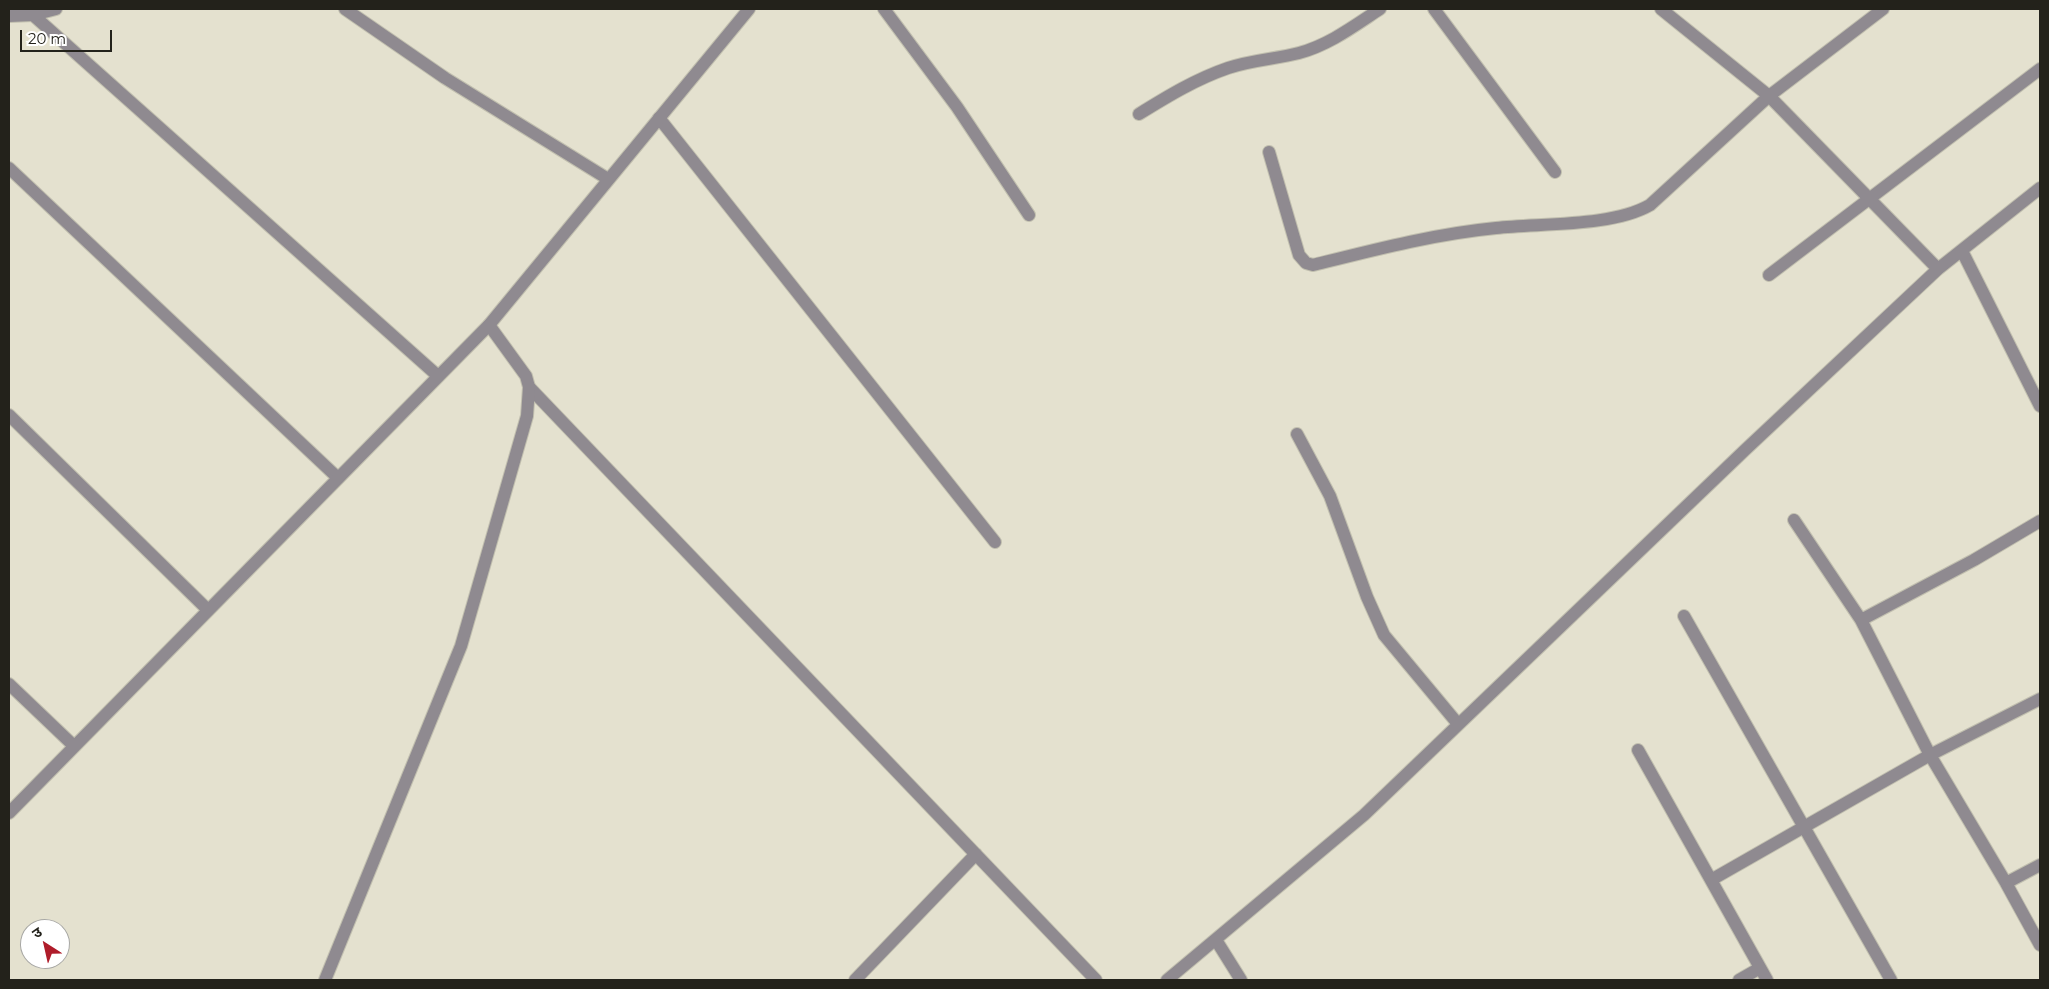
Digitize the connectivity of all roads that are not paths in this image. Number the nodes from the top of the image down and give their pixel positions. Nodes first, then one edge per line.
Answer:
1 (56, 9) edge
2 (345, 9) edge
3 (749, 9) edge
4 (884, 9) edge
5 (1380, 9) edge
6 (1434, 9) edge
7 (1661, 9) edge
8 (1883, 9) edge
9 (33, 15) junction
10 (9, 16) edge
11 (2040, 68) edge
12 (1769, 96) junction
13 (1139, 114) dead end
14 (659, 118) junction
15 (1269, 152) dead end
16 (9, 168) edge
17 (1555, 172) dead end
18 (608, 179) junction
19 (2040, 188) edge
20 (1870, 200) junction
21 (1029, 215) dead end
22 (1962, 251) junction
23 (1938, 269) junction
24 (1769, 275) dead end
25 (489, 324) junction
26 (438, 376) junction
27 (530, 386) junction
28 (2040, 406) edge
29 (9, 415) edge
30 (1297, 434) dead end
31 (338, 478) junction
32 (1794, 520) dead end
33 (2040, 521) edge
34 (995, 542) dead end
35 (208, 610) junction
36 (1684, 616) dead end
37 (1860, 620) junction
38 (9, 684) edge
39 (2040, 699) edge
40 (1458, 724) junction
41 (74, 746) junction
42 (1638, 750) dead end
43 (1930, 754) junction
44 (9, 813) edge
45 (1804, 827) junction
46 (976, 854) junction
47 (2040, 865) edge
48 (1711, 880) junction
49 (2006, 883) junction
50 (1216, 940) junction
51 (2040, 945) edge
52 (1760, 968) junction
53 (325, 980) edge
54 (855, 980) edge
55 (1096, 980) edge
56 (1166, 980) edge
57 (1241, 980) edge
58 (1739, 980) edge
59 (1767, 980) edge
60 (1891, 980) edge

1 - 9 street
2 - 18 street
3 - 14 street
4 - 21 street
5 - 13 street
6 - 17 street
7 - 12 street
8 - 12 street
9 - 10 street
9 - 26 street
11 - 20 street
12 - 15 street
12 - 20 street
14 - 18 street
14 - 34 street
16 - 31 street
18 - 25 street
19 - 22 street
20 - 23 street
20 - 24 street
22 - 23 street
22 - 28 street
23 - 40 street
25 - 26 street
25 - 27 street
26 - 31 street
27 - 46 street
27 - 53 street
29 - 35 street
30 - 40 street
31 - 35 street
32 - 37 street
33 - 37 street
35 - 41 street
36 - 45 street
37 - 43 street
38 - 41 street
39 - 43 street
40 - 50 street
41 - 44 street
42 - 48 street
43 - 45 street
43 - 49 street
45 - 48 street
45 - 60 street
46 - 54 street
46 - 55 street
47 - 49 street
48 - 52 street
49 - 51 street
50 - 56 street
50 - 57 street
52 - 58 street
52 - 59 street

